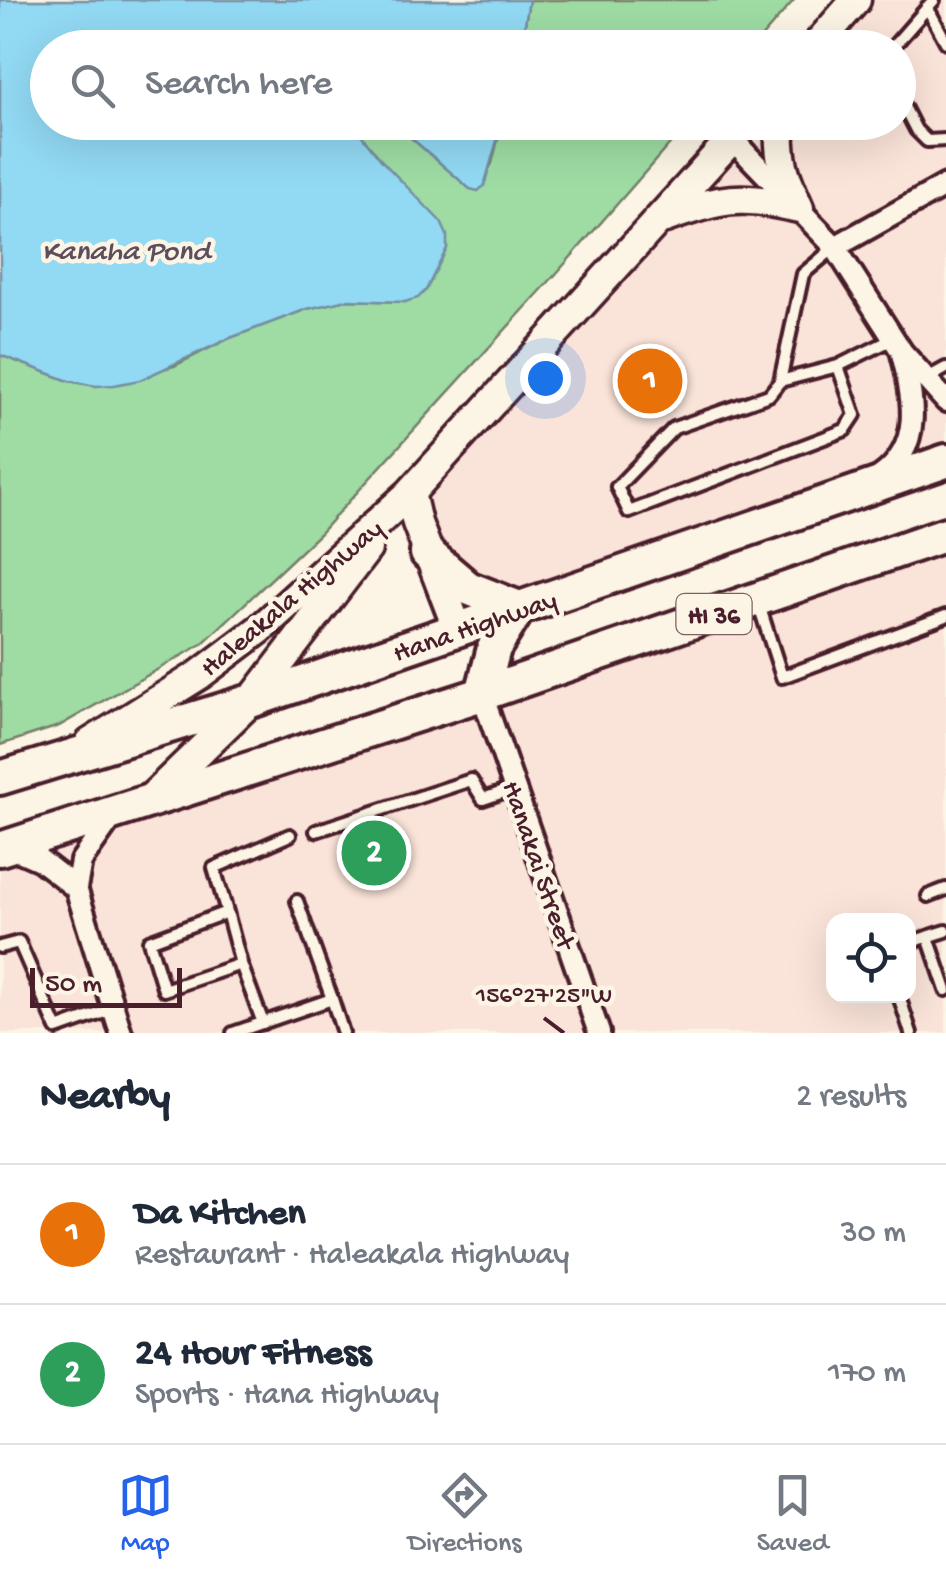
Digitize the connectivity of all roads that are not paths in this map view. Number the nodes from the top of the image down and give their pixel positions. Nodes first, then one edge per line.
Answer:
1 (856, 0) edge
2 (930, 4) edge
3 (830, 30) edge
4 (908, 30) edge
5 (946, 42) edge
6 (916, 130) edge
7 (732, 140) edge
8 (747, 140) edge
9 (779, 140) edge
10 (946, 140) edge
11 (946, 186) edge
12 (798, 208) junction
13 (659, 221) junction
14 (835, 247) junction
15 (898, 345) junction
16 (838, 366) junction
17 (946, 368) edge
18 (926, 379) junction
19 (780, 382) junction
20 (946, 401) edge
21 (946, 461) edge
22 (859, 491) junction
23 (410, 493) junction
24 (946, 534) edge
25 (427, 553) junction
26 (758, 599) junction
27 (520, 608) junction
28 (946, 616) edge
29 (458, 630) junction
30 (482, 694) junction
31 (251, 700) junction
32 (66, 758) junction
33 (0, 778) edge
34 (515, 788) junction
35 (150, 800) junction
36 (116, 812) junction
37 (316, 831) dead end
38 (290, 835) dead end
39 (4, 848) edge
40 (76, 888) junction
41 (946, 889) edge
42 (928, 896) dead end
43 (297, 901) dead end
44 (228, 912) junction
45 (946, 931) edge
46 (928, 937) junction
47 (916, 941) edge
48 (0, 948) edge
49 (241, 964) junction
50 (946, 990) edge
51 (332, 999) junction
52 (901, 1003) edge
53 (113, 1008) junction
54 (263, 1023) junction
55 (56, 1031) edge
56 (121, 1033) edge
57 (233, 1033) edge
58 (343, 1033) edge
59 (599, 1033) edge
60 (911, 1033) edge

1 - 3 street
2 - 4 lane
2 - 5 lane
6 - 10 lane
7 - 13 street, Haleakala Highway
8 - 12 street
9 - 12 street
11 - 14 street
12 - 13 street
12 - 14 street
13 - 23 street, Haleakala Highway
14 - 15 street
14 - 19 lane
15 - 16 lane
15 - 18 street
15 - 22 street
16 - 19 lane
16 - 19 lane
17 - 18 lane
18 - 20 street
21 - 22 main road, Hana Highway / HI 36
22 - 27 main road, Hana Highway / HI 36
23 - 25 street
23 - 31 street, Haleakala Highway
23 - 32 street, Haleakala Highway
24 - 26 main road, HI 36
25 - 27 main road
25 - 29 street
26 - 28 lane
26 - 30 main road, HI 36
27 - 29 main road, Hana Highway / HI 36
27 - 30 main road
29 - 30 main road
29 - 31 main road, Hana Highway / HI 36
30 - 34 street, Hanakai Street
30 - 35 main road, HI 36
31 - 32 main road, Hana Highway / HI 36
31 - 35 street, Haleakala Highway
32 - 33 main road, Hana Highway / HI 36
34 - 37 lane
34 - 59 street, Hanakai Street
35 - 36 main road, HI 36
36 - 39 main road, HI 36
36 - 40 street
38 - 44 lane
39 - 40 street
40 - 53 street
41 - 42 lane
43 - 51 lane
44 - 49 lane
44 - 49 lane
45 - 46 lane
46 - 47 lane
46 - 50 lane
48 - 55 lane
49 - 54 lane
51 - 54 lane
51 - 58 lane
52 - 60 lane
53 - 55 lane
53 - 56 street
54 - 57 lane

